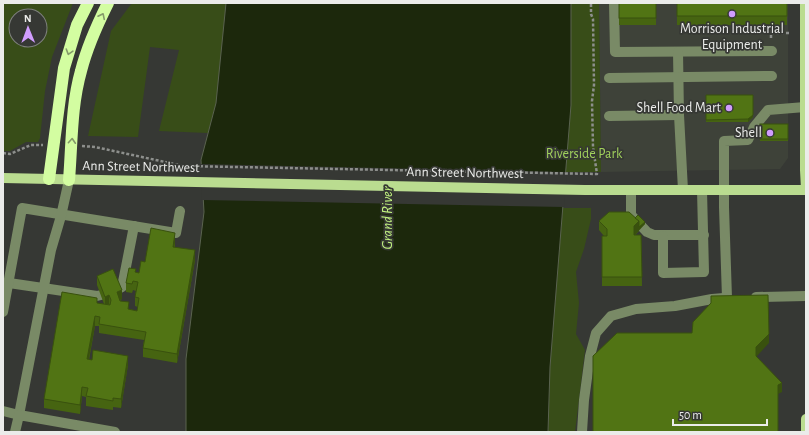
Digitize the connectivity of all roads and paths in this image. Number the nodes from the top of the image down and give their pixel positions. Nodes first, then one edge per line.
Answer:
1 (88, 3) edge
2 (108, 3) edge
3 (591, 3) edge
4 (614, 3) edge
5 (806, 3) edge
6 (771, 25) edge
7 (771, 33) junction
8 (791, 33) dead end
9 (772, 51) joint
10 (678, 52) junction
11 (772, 76) dead end
12 (678, 77) junction
13 (608, 78) dead end
14 (805, 107) junction
15 (679, 114) junction
16 (609, 116) dead end
17 (805, 138) edge
18 (31, 145) dead end
19 (95, 147) dead end
20 (3, 154) edge
21 (3, 178) edge
22 (49, 179) junction
23 (69, 180) junction
24 (806, 189) edge
25 (631, 190) junction
26 (683, 190) junction
27 (702, 190) junction
28 (724, 190) junction
29 (180, 211) dead end
30 (61, 216) junction
31 (134, 226) junction
32 (704, 235) junction
33 (663, 236) junction
34 (9, 282) junction
35 (44, 288) junction
36 (118, 289) edge
37 (101, 295) edge
38 (806, 296) edge
39 (735, 298) junction
40 (3, 312) edge
41 (3, 411) edge
42 (19, 414) junction
43 (806, 419) edge
44 (15, 432) edge
45 (115, 432) edge
46 (582, 432) edge
47 (806, 432) edge

1 -> 22 highway
23 -> 2 highway
3 - 19 path
4 - 10 lane
5 - 14 main road
6 - 7 path
7 - 8 path
7 - 9 path
9 - 10 lane
10 - 12 lane
11 - 12 lane
12 - 13 lane
12 - 15 lane
14 - 17 main road
14 - 28 lane
15 - 16 lane
15 - 26 lane
17 - 24 main road
18 - 20 path
21 - 22 main road, Ann Street Northwest
22 - 23 main road, Ann Street Northwest
23 - 25 main road, Ann Street Northwest
23 - 30 lane
24 - 28 main road, Ann Street Northwest
25 - 26 main road, Ann Street Northwest
25 - 33 lane
26 - 27 main road, Ann Street Northwest
27 - 28 main road, Ann Street Northwest
27 - 32 lane
28 - 39 lane
29 - 31 lane
30 - 31 lane
30 - 34 lane
30 - 35 lane
31 - 36 lane
32 - 33 lane
32 - 33 lane
34 - 35 lane
34 - 40 lane
35 - 37 lane
35 - 42 lane
38 - 39 lane
39 - 46 lane
41 - 42 lane
42 - 44 lane
42 - 45 lane
43 - 47 main road

